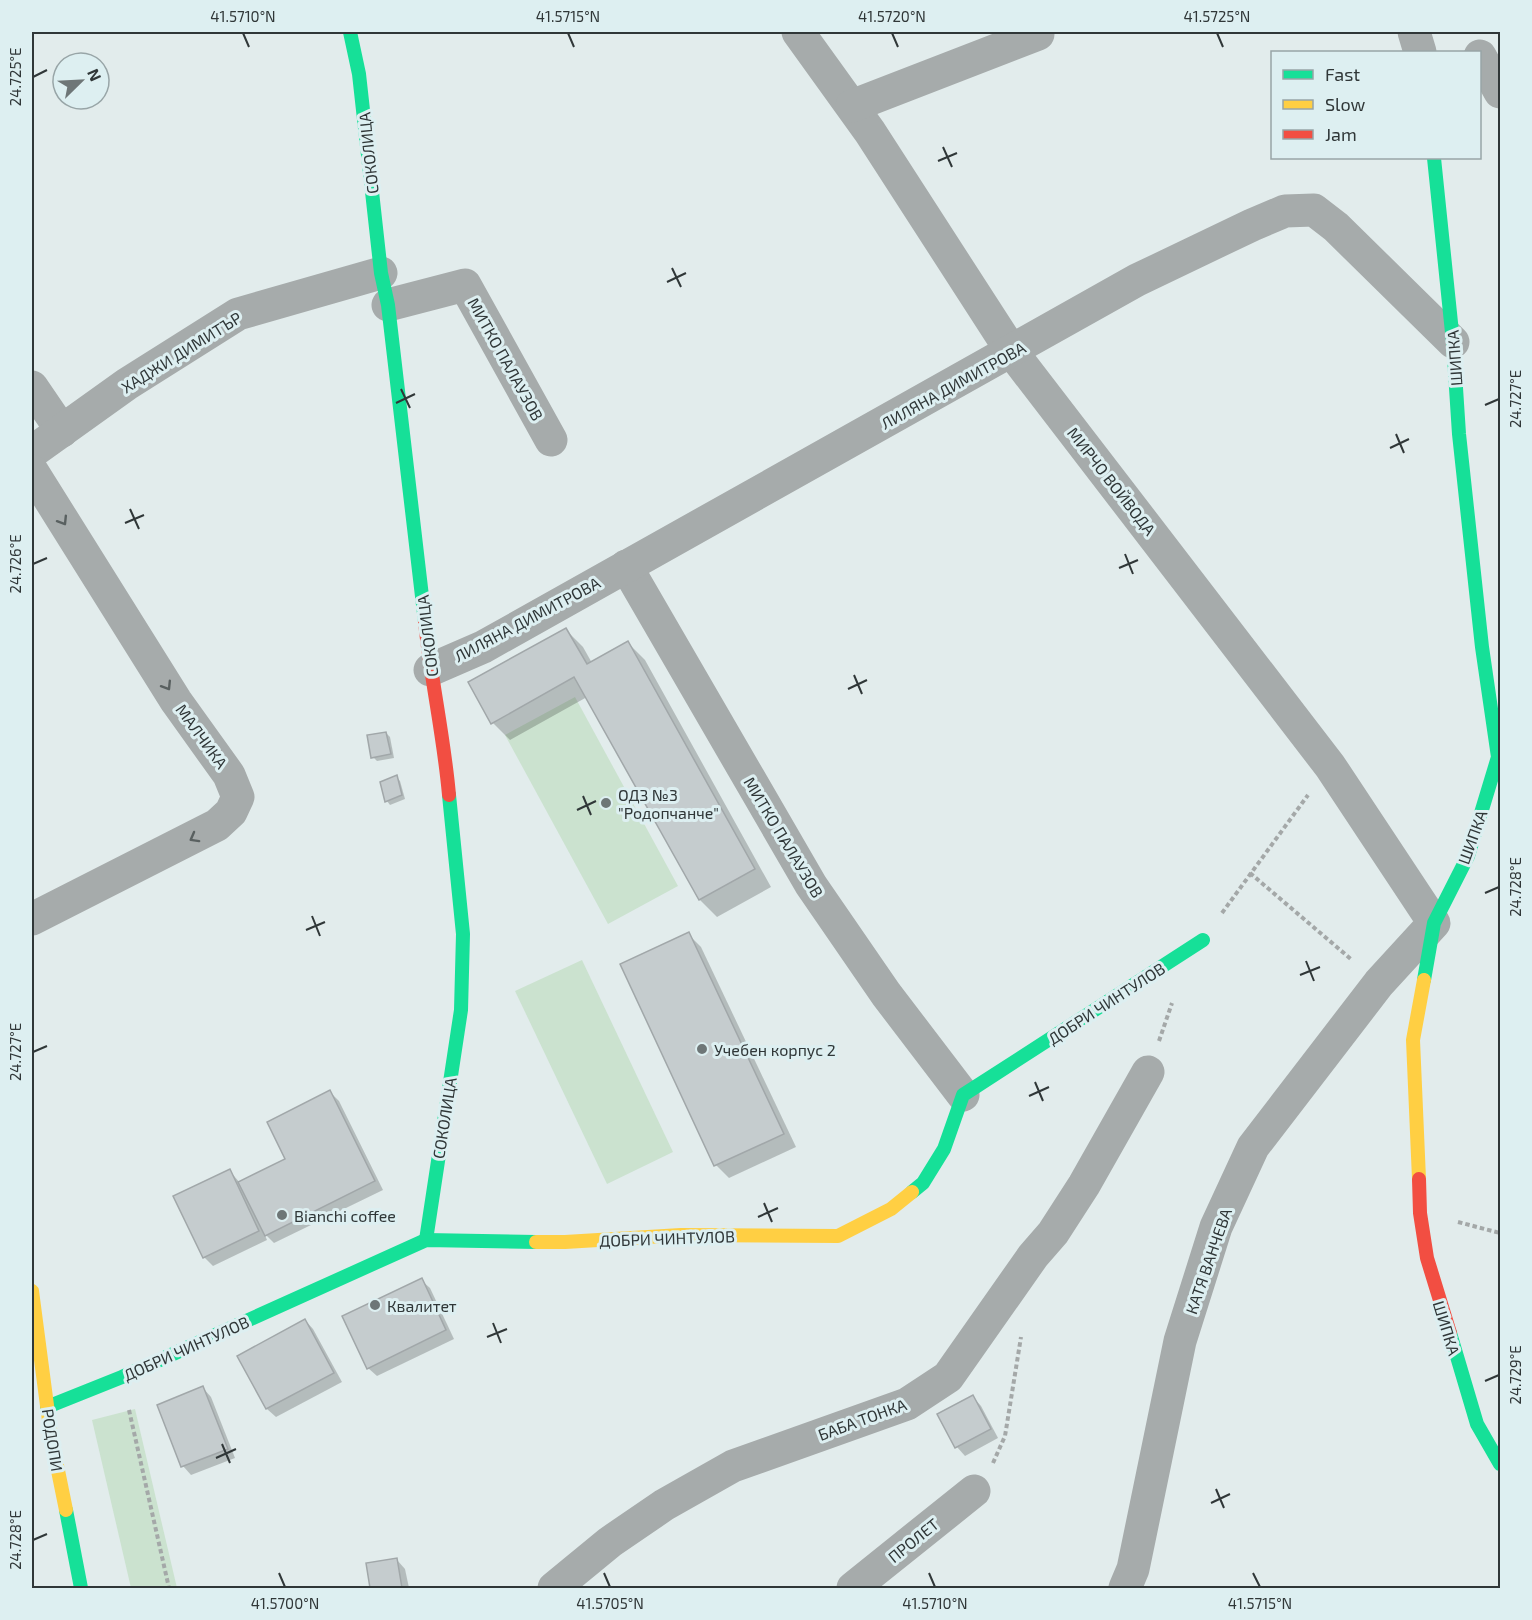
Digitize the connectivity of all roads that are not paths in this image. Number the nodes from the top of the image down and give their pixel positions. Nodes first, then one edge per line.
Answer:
1 (350, 32) edge
2 (798, 32) edge
3 (1414, 32) edge
4 (1468, 32) edge
5 (1038, 34) dead end
6 (1420, 51) edge
7 (1478, 51) edge
8 (1481, 58) edge
9 (1500, 92) edge
10 (852, 106) junction
11 (1434, 159) edge
12 (381, 273) junction
13 (388, 305) junction
14 (1453, 342) junction
15 (1012, 352) junction
16 (32, 387) edge
17 (62, 431) junction
18 (551, 440) dead end
19 (32, 452) edge
20 (32, 471) edge
21 (626, 566) junction
22 (430, 670) junction
23 (1499, 756) edge
24 (32, 919) edge
25 (1434, 923) junction
26 (1203, 940) dead end
27 (1148, 1072) dead end
28 (963, 1095) junction
29 (426, 1240) junction
30 (32, 1291) edge
31 (43, 1430) edge
32 (1500, 1464) edge
33 (974, 1491) road end
34 (81, 1588) edge
35 (554, 1588) edge
36 (853, 1588) edge
37 (1125, 1588) edge

1 - 12 street, СОКОЛИЦА
2 - 10 street, МИРЧО ВОЙВОДА
3 - 6 street
4 - 7 street
5 - 10 street
8 - 9 street
10 - 15 street, МИРЧО ВОЙВОДА
11 - 14 street, ШИПКА
12 - 13 street, СОКОЛИЦА
12 - 17 street, ХАДЖИ ДИМИТЪР
13 - 18 street, МИТКО ПАЛАУЗОВ
13 - 22 street, СОКОЛИЦА
14 - 15 street, ЛИЛЯНА ДИМИТРОВА
14 - 23 street, ШИПКА
15 - 21 street, ЛИЛЯНА ДИМИТРОВА
15 - 25 street, МИРЧО ВОЙВОДА
16 - 17 street
17 - 19 street, ХАДЖИ ДИМИТЪР
20 -> 24 street, МАЛЧИКА
21 - 22 street, ЛИЛЯНА ДИМИТРОВА
21 - 28 street, МИТКО ПАЛАУЗОВ
22 - 29 street, СОКОЛИЦА
23 - 25 street, ШИПКА
25 - 32 street, ШИПКА
25 - 37 street, КАТЯ ВАНЧЕВА
26 - 28 street, ДОБРИ ЧИНТУЛОВ
27 - 35 street, БАБА ТОНКА
28 - 29 street, ДОБРИ ЧИНТУЛОВ
29 - 31 street, ДОБРИ ЧИНТУЛОВ
30 - 31 street, РОДОПИ
31 - 34 street, РОДОПИ
33 - 36 street, ПРОЛЕТ

